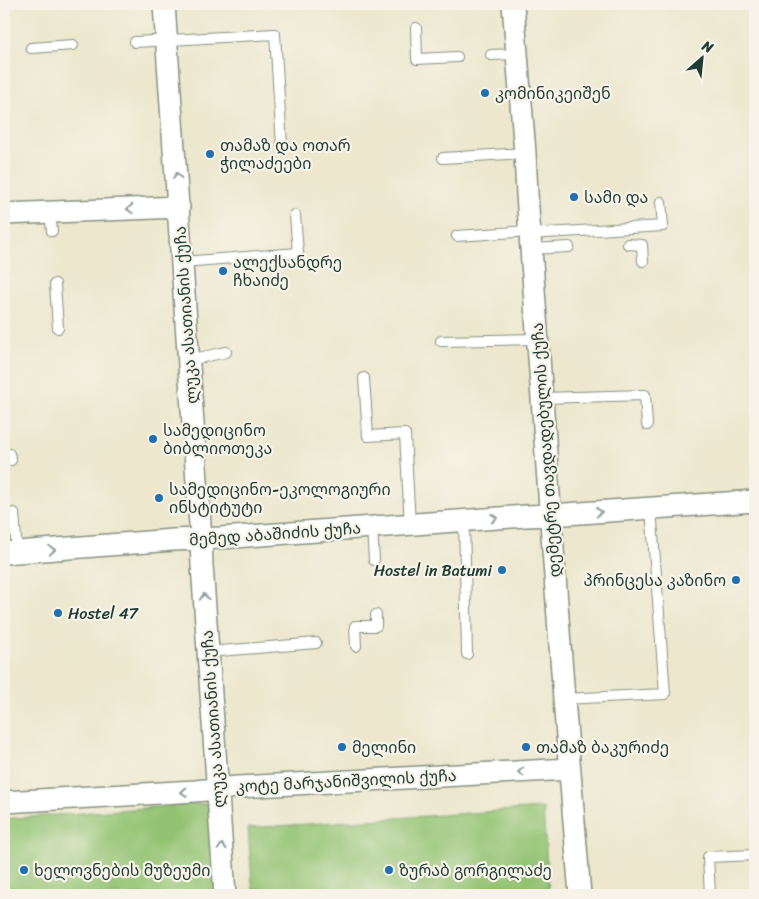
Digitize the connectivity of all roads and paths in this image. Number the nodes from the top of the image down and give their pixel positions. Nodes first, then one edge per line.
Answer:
1 (164, 4) edge
2 (513, 4) edge
3 (416, 28) dead end
4 (167, 40) junction
5 (135, 42) dead end
6 (73, 46) dead end
7 (31, 48) dead end
8 (517, 54) junction
9 (491, 55) dead end
10 (457, 56) dead end
11 (282, 146) dead end
12 (525, 153) junction
13 (443, 158) dead end
14 (661, 202) dead end
15 (179, 207) junction
16 (4, 214) edge
17 (295, 215) dead end
18 (457, 236) dead end
19 (530, 238) junction
20 (628, 244) dead end
21 (568, 247) dead end
22 (643, 261) dead end
23 (182, 262) junction
24 (55, 284) dead end
25 (58, 328) dead end
26 (538, 339) junction
27 (441, 341) dead end
28 (226, 352) dead end
29 (189, 360) junction
30 (364, 378) dead end
31 (542, 398) junction
32 (647, 424) dead end
33 (755, 502) edge
34 (651, 508) junction
35 (14, 513) dead end
36 (550, 515) junction
37 (464, 521) junction
38 (410, 525) junction
39 (372, 528) junction
40 (202, 539) junction
41 (11, 553) edge
42 (374, 560) dead end
43 (376, 615) dead end
44 (316, 643) dead end
45 (356, 646) dead end
46 (208, 652) junction
47 (468, 654) dead end
48 (564, 699) junction
49 (570, 769) junction
50 (218, 788) junction
51 (4, 802) edge
52 (755, 855) edge
53 (225, 895) edge
54 (580, 895) edge
55 (710, 895) edge

1 - 4 street, ლუკა ასათიანის ქუჩა
2 - 8 street, დემეტრე თავდადებულის ქუჩა
3 - 10 lane
4 - 5 lane
4 - 11 lane
15 -> 4 street, ლუკა ასათიანის ქუჩა
6 - 7 lane
8 - 9 lane
8 - 12 street, დემეტრე თავდადებულის ქუჩა
12 - 13 lane
12 - 19 street, დემეტრე თავდადებულის ქუჩა
14 - 19 lane
15 -> 16 street
15 - 23 street, ლუკა ასათიანის ქუჩა
17 - 23 lane
18 - 19 lane
19 - 21 lane
19 - 26 street, დემეტრე თავდადებულის ქუჩა
20 - 22 lane
23 - 29 street, ლუკა ასათიანის ქუჩა
24 - 25 lane
26 - 27 lane
26 - 31 street, დემეტრე თავდადებულის ქუჩა
28 - 29 lane
29 - 40 street, ლუკა ასათიანის ქუჩა
30 - 38 lane
31 - 32 lane
31 - 36 street, დემეტრე თავდადებულის ქუჩა
33 - 34 street, მემედ აბაშიძის ქუჩა
36 -> 34 street, მემედ აბაშიძის ქუჩა
34 - 48 lane
35 - 41 lane
37 -> 36 street, მემედ აბაშიძის ქუჩა
36 - 48 street, დემეტრე თავდადებულის ქუჩა
37 - 38 street, მემედ აბაშიძის ქუჩა
37 - 47 lane
38 - 39 street, მემედ აბაშიძის ქუჩა
39 - 40 street, მემედ აბაშიძის ქუჩა
39 - 42 lane
41 -> 40 street, მემედ აბაშიძის ქუჩა
46 -> 40 street, ლუკა ასათიანის ქუჩა
43 - 45 lane
44 - 46 lane
46 - 50 street, ლუკა ასათიანის ქუჩა
48 - 49 street, დემეტრე თავდადებულის ქუჩა
49 -> 50 street, კოტე მარჯანიშვილის ქუჩა
49 - 54 street, დემეტრე თავდადებულის ქუჩა
50 -> 51 street, კოტე მარჯანიშვილის ქუჩა
53 -> 50 street, ლუკა ასათიანის ქუჩა
52 - 55 lane

